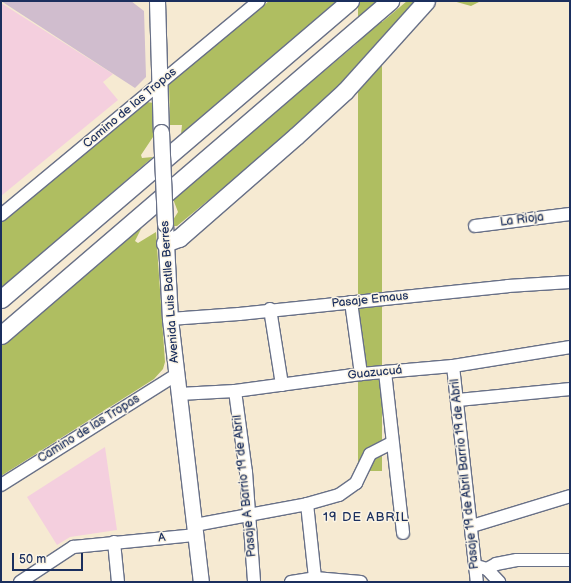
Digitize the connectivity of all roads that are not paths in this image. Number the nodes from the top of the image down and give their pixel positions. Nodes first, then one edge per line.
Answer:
1 (157, 1) edge
2 (259, 1) edge
3 (350, 1) edge
4 (390, 1) edge
5 (426, 1) edge
6 (160, 83) junction
7 (570, 214) edge
8 (1, 215) edge
9 (474, 226) dead end
10 (165, 243) junction
11 (570, 282) edge
12 (1, 299) edge
13 (351, 302) junction
14 (270, 309) junction
15 (170, 319) junction
16 (1, 335) edge
17 (570, 347) edge
18 (453, 366) junction
19 (385, 372) junction
20 (177, 374) junction
21 (361, 374) junction
22 (282, 385) junction
23 (570, 389) edge
24 (235, 391) junction
25 (179, 394) junction
26 (458, 400) junction
27 (392, 443) junction
28 (1, 485) edge
29 (570, 496) edge
30 (307, 504) junction
31 (249, 514) junction
32 (472, 526) junction
33 (195, 530) junction
34 (403, 533) dead end
35 (114, 542) junction
36 (570, 560) edge
37 (481, 568) junction
38 (315, 578) junction
39 (20, 582) edge
40 (118, 582) edge
41 (201, 582) edge
42 (254, 582) edge
43 (290, 582) edge
44 (361, 582) edge
45 (477, 582) edge
46 (499, 582) edge

1 - 6 main road, Avenida Luis Batlle Berres
2 - 6 street, Camino de las Tropas
3 - 12 highway
4 - 16 highway
5 - 10 highway
6 - 8 street, Camino de las Tropas
6 - 10 main road, Avenida Luis Batlle Berres, bridge
7 - 9 street, La Rioja
10 - 15 main road, Avenida Luis Batlle Berres
11 - 13 street, Pasaje Emaus
13 - 14 street, Pasaje Emaus
13 - 21 street
14 - 15 street, Pasaje Emaus
14 - 22 street
15 - 20 main road, Avenida Luis Batlle Berres
17 - 18 street, Guazucuá
18 - 19 street, Guazucuá
18 - 26 street, Pasaje 19 de Abril Barrio 19 de Abril
19 - 21 street, Guazucuá
19 - 27 street
20 - 25 main road, Avenida Luis Batlle Berres
20 - 28 street, Camino de las Tropas
21 - 22 street, Guazucuá
22 - 24 street, Guazucuá
23 - 26 street
24 - 25 street, Guazucuá
24 - 31 street, Pasaje A Barrio 19 de Abril
25 - 33 main road, Avenida Luis Batlle Berres
26 - 32 street, Pasaje 19 de Abril Barrio 19 de Abril
27 - 30 street, A
27 - 34 street
29 - 32 street
30 - 31 street, A
30 - 38 street
31 - 33 street, A
31 - 42 street, Pasaje A Barrio 19 de Abril
32 - 37 street, Pasaje 19 de Abril Barrio 19 de Abril
33 - 35 street, A
33 - 41 main road, Avenida Luis Batlle Berres
35 - 39 street, A
35 - 40 street
36 - 37 street
37 - 45 street, Pasaje 19 de Abril Barrio 19 de Abril
37 - 46 street
38 - 43 street
38 - 44 street

